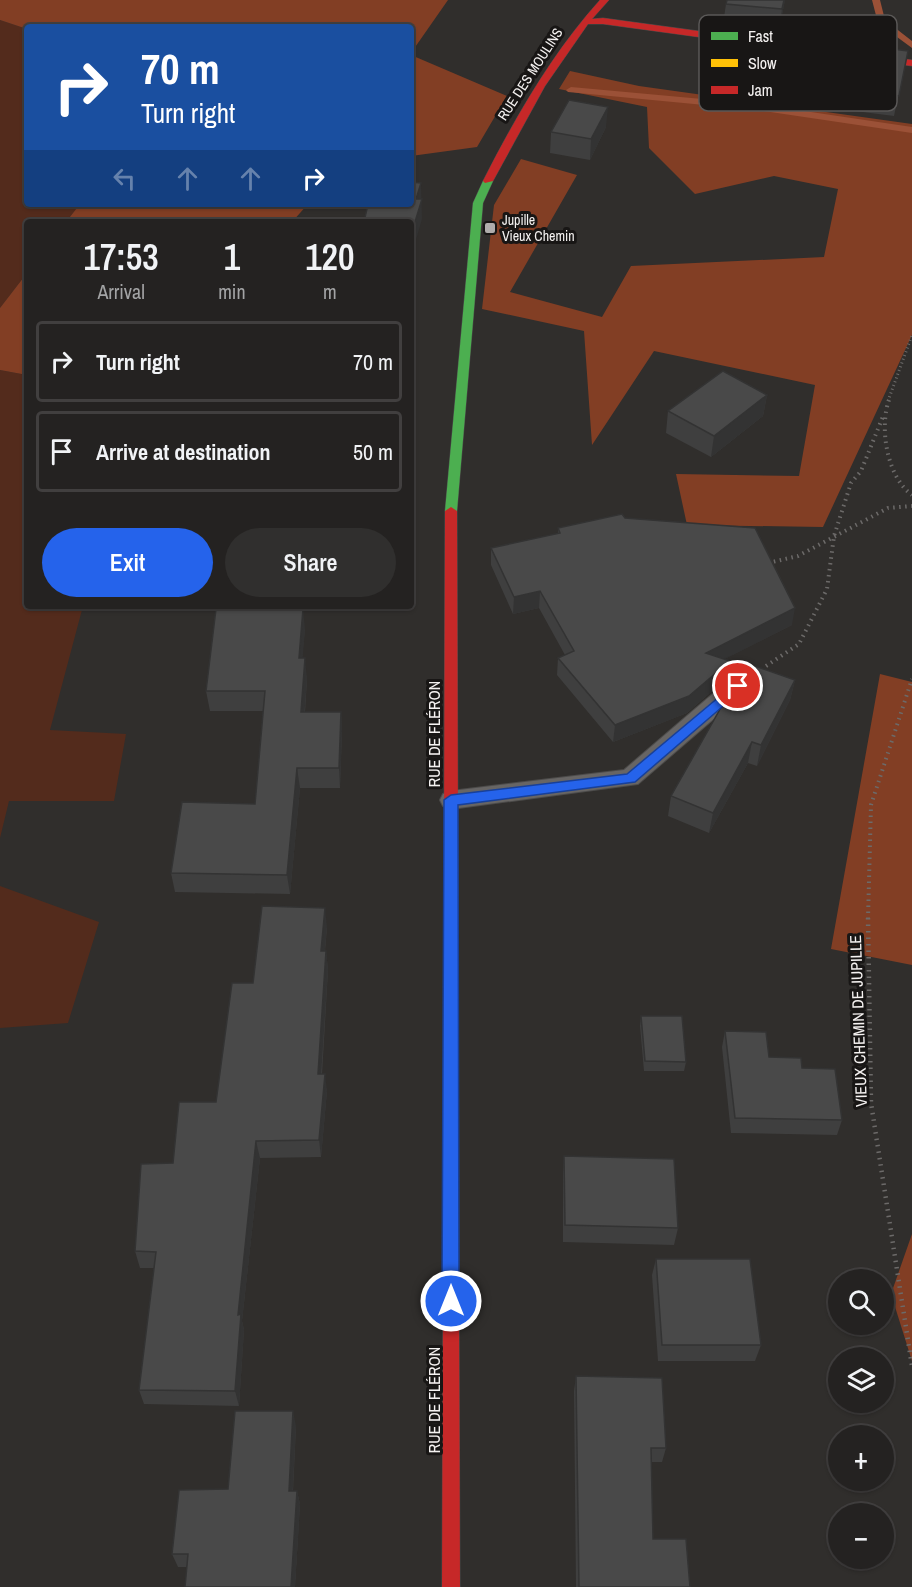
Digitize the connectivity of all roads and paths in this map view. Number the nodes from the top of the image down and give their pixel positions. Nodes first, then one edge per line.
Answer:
1 (604, 0) edge
2 (584, 22) junction
3 (699, 34) edge
4 (897, 61) edge
5 (912, 63) edge
6 (508, 140) joint
7 (912, 335) edge
8 (884, 414) junction
9 (912, 495) edge
10 (912, 506) edge
11 (834, 536) junction
12 (764, 564) edge
13 (912, 679) edge
14 (738, 686) joint
15 (451, 800) junction
16 (912, 1366) edge
17 (451, 1587) edge

1 - 2 street, RUE DES MOULINS
2 - 3 street
2 - 6 street, RUE DES MOULINS
4 - 5 street
6 - 15 street, RUE DE FLÉRON
7 - 8 path
8 - 9 path
8 - 11 path
10 - 11 path
11 - 12 path
11 - 14 path
13 - 16 path, VIEUX CHEMIN DE JUPILLE
14 - 15 lane
15 - 17 street, RUE DE FLÉRON

